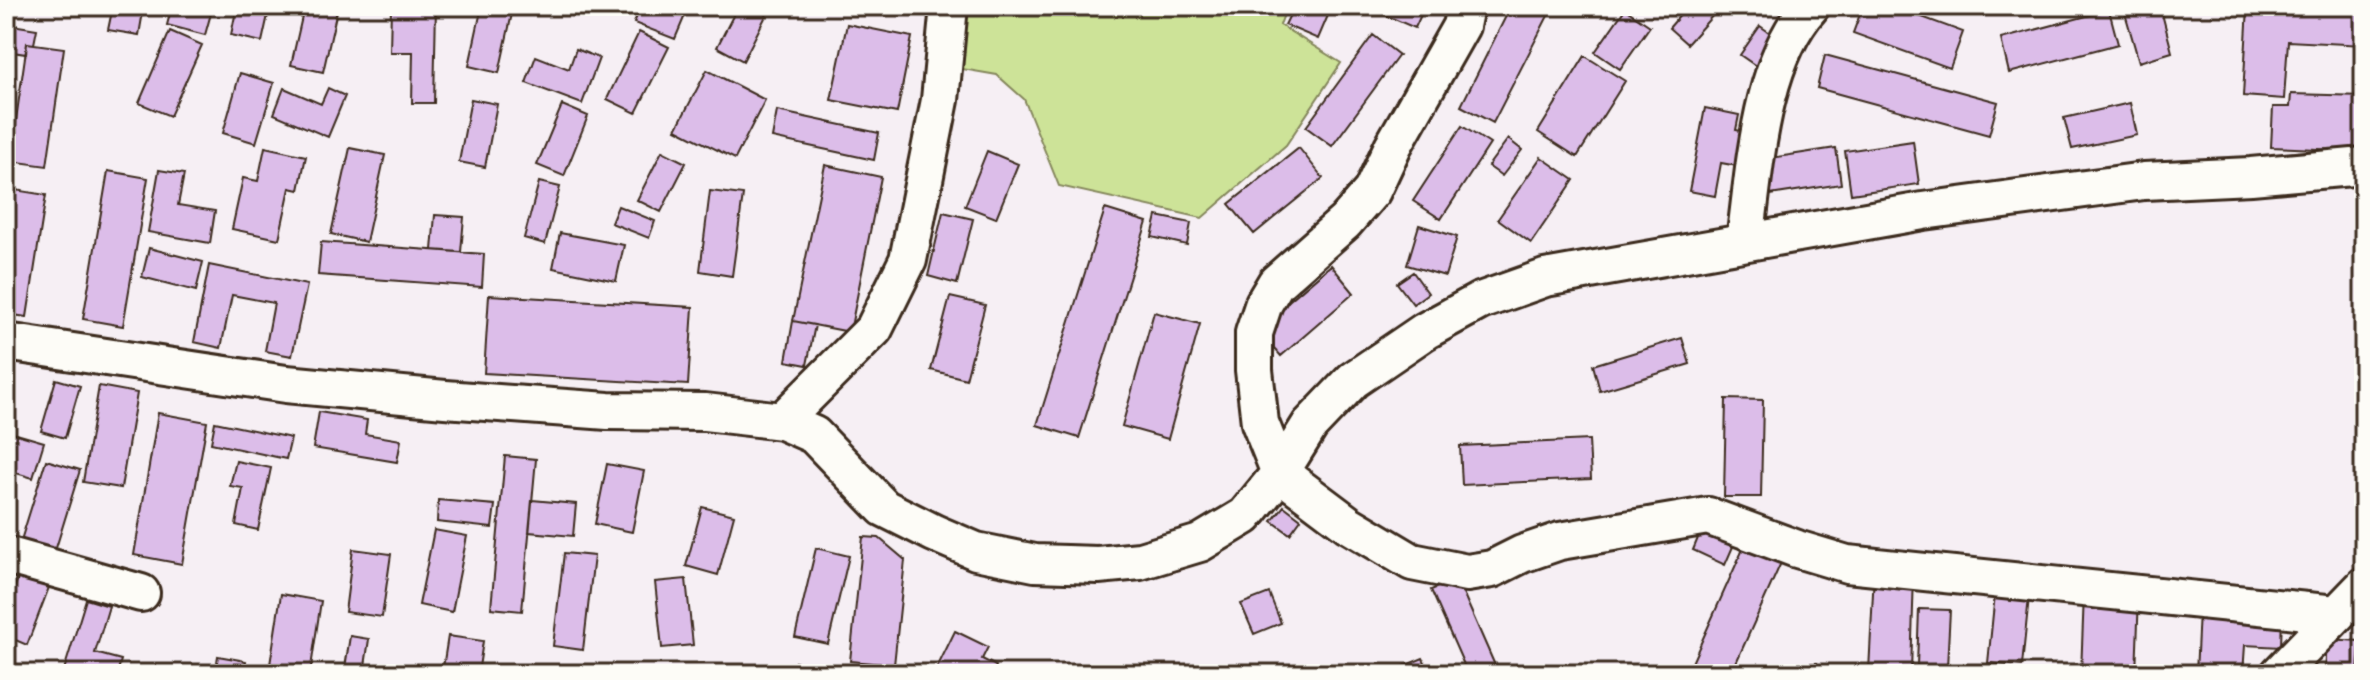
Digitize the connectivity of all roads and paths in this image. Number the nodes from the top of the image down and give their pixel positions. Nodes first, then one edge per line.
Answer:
1 (949, 6) edge
2 (1465, 6) edge
3 (1811, 6) edge
4 (2364, 166) edge
5 (1745, 241) junction
6 (6, 342) edge
7 (782, 421) junction
8 (1280, 473) junction
9 (6, 555) edge
10 (2364, 586) edge
11 (141, 593) dead end
12 (2336, 614) junction
13 (2279, 674) edge

1 - 7 street
2 - 8 street
3 - 5 street
4 - 5 street
5 - 8 street
6 - 7 street
7 - 8 street
8 - 12 street
9 - 11 street
10 - 12 street
12 - 13 street

